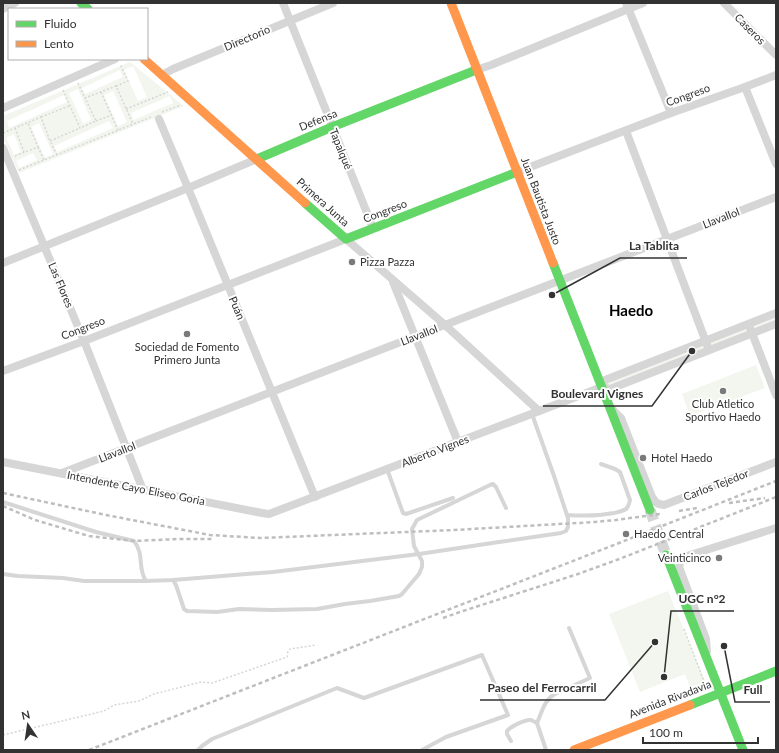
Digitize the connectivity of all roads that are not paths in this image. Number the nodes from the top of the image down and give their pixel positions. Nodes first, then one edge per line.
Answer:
1 (15, 3) edge
2 (283, 3) edge
3 (333, 3) edge
4 (451, 3) edge
5 (643, 3) edge
6 (724, 3) edge
7 (628, 6) edge
8 (3, 8) edge
9 (290, 20) junction
10 (776, 56) edge
11 (114, 60) edge
12 (145, 60) edge
13 (476, 70) junction
14 (776, 74) edge
15 (162, 75) junction
16 (745, 87) junction
17 (3, 108) edge
18 (671, 113) junction
19 (159, 119) dead end
20 (332, 127) junction
21 (626, 131) junction
22 (3, 148) edge
23 (257, 159) junction
24 (776, 164) edge
25 (517, 172) junction
26 (188, 188) junction
27 (776, 197) edge
28 (373, 228) junction
29 (346, 239) junction
30 (668, 239) junction
31 (45, 246) junction
32 (3, 263) edge
33 (392, 279) junction
34 (560, 280) junction
35 (228, 285) junction
36 (776, 313) edge
37 (748, 324) junction
38 (776, 324) edge
39 (445, 325) junction
40 (752, 333) junction
41 (415, 337) junction
42 (706, 340) junction
43 (84, 341) junction
44 (709, 350) junction
45 (3, 371) edge
46 (602, 387) junction
47 (272, 392) junction
48 (776, 395) edge
49 (610, 407) junction
50 (536, 412) junction
51 (458, 442) junction
52 (127, 448) junction
53 (3, 462) edge
54 (776, 462) edge
55 (602, 464) dead end
56 (387, 469) junction
57 (62, 473) junction
58 (143, 490) junction
59 (315, 497) junction
60 (452, 498) dead end
61 (3, 502) edge
62 (656, 503) joint
63 (506, 508) dead end
64 (650, 510) tunnel mouth
65 (269, 514) joint
66 (566, 514) junction
67 (776, 528) edge
68 (419, 554) junction
69 (673, 558) junction
70 (3, 574) edge
71 (173, 580) junction
72 (146, 581) junction
73 (569, 628) dead end
74 (707, 660) junction
75 (776, 671) edge
76 (720, 692) junction
77 (536, 723) junction
78 (510, 741) dead end
79 (198, 750) edge
80 (422, 750) edge
81 (546, 750) edge
82 (574, 750) edge
83 (743, 750) edge

1 - 8 street
2 - 9 street, Tapalqué
3 - 9 street, Directorio
4 - 13 street, Juan Bautista Justo
5 - 7 street, Defensa
6 - 10 street, Caseros
7 - 13 street, Defensa
7 - 18 street
9 - 15 street, Directorio
9 - 20 street, Tapalqué
11 - 17 street
12 - 15 street, Primera Junta
13 - 20 street, Defensa
13 - 25 street, Juan Bautista Justo
14 - 16 street, Congreso
15 - 23 street, Primera Junta
16 - 18 street, Congreso
16 - 24 street
18 - 21 street, Congreso
19 - 26 street, Puán
20 - 23 street, Defensa
20 - 28 street, Tapalqué
21 - 25 street, Congreso
21 - 30 street
22 - 31 street, Las Flores
23 - 26 street, Defensa
23 - 29 street, Primera Junta
25 - 28 street, Congreso
25 - 34 street, Juan Bautista Justo
26 - 31 street, Defensa
26 - 35 street, Puán
27 - 30 street, Llavallol
28 - 29 street, Congreso
29 - 33 street, Primera Junta
29 - 35 street, Congreso
30 - 34 street, Llavallol
30 - 42 street
31 - 32 street, Defensa
31 - 43 street, Las Flores
33 - 39 street, Primera Junta
33 - 41 street
34 - 39 street, Llavallol
34 - 46 street, Juan Bautista Justo
35 - 43 street, Congreso
35 - 47 street, Puán
36 - 37 street, Alberto Vignes
37 - 40 street
37 - 42 street, Alberto Vignes
38 - 40 street, Alberto Vignes
39 - 41 street, Llavallol
39 - 50 street, Primera Junta
40 - 44 street, Alberto Vignes
40 - 48 street
41 - 47 street, Llavallol
41 - 51 street
42 - 44 street
42 - 46 street, Alberto Vignes
43 - 45 street, Congreso
43 - 52 street, Las Flores
44 - 46 street, Alberto Vignes
46 - 49 street, Juan Bautista Justo
46 - 50 street, Alberto Vignes
47 - 52 street, Llavallol
47 - 59 street, Puán
49 - 62 street, Juan Bautista Justo
49 - 64 street, Juan Bautista Justo
50 - 51 street, Alberto Vignes
50 - 66 lane
51 - 56 street, Alberto Vignes
52 - 57 street, Llavallol
52 - 58 street, Las Flores
53 - 57 street, Intendente Cayo Eliseo Goria
54 - 62 street, Carlos Tejedor
55 - 66 lane
56 - 59 street, Alberto Vignes
56 - 60 lane
57 - 58 street, Intendente Cayo Eliseo Goria
58 - 65 street, Intendente Cayo Eliseo Goria
59 - 65 street, Alberto Vignes
61 - 72 lane
63 - 68 lane
66 - 68 lane
67 - 69 street
68 - 71 lane
68 - 71 lane
69 - 74 street
69 - 74 street
70 - 72 lane
71 - 72 lane
73 - 77 lane
74 - 76 street
75 - 76 street, Avenida Rivadavia
76 - 82 street, Avenida Rivadavia
76 - 83 street
77 - 78 lane
77 - 81 lane
79 - 80 lane

